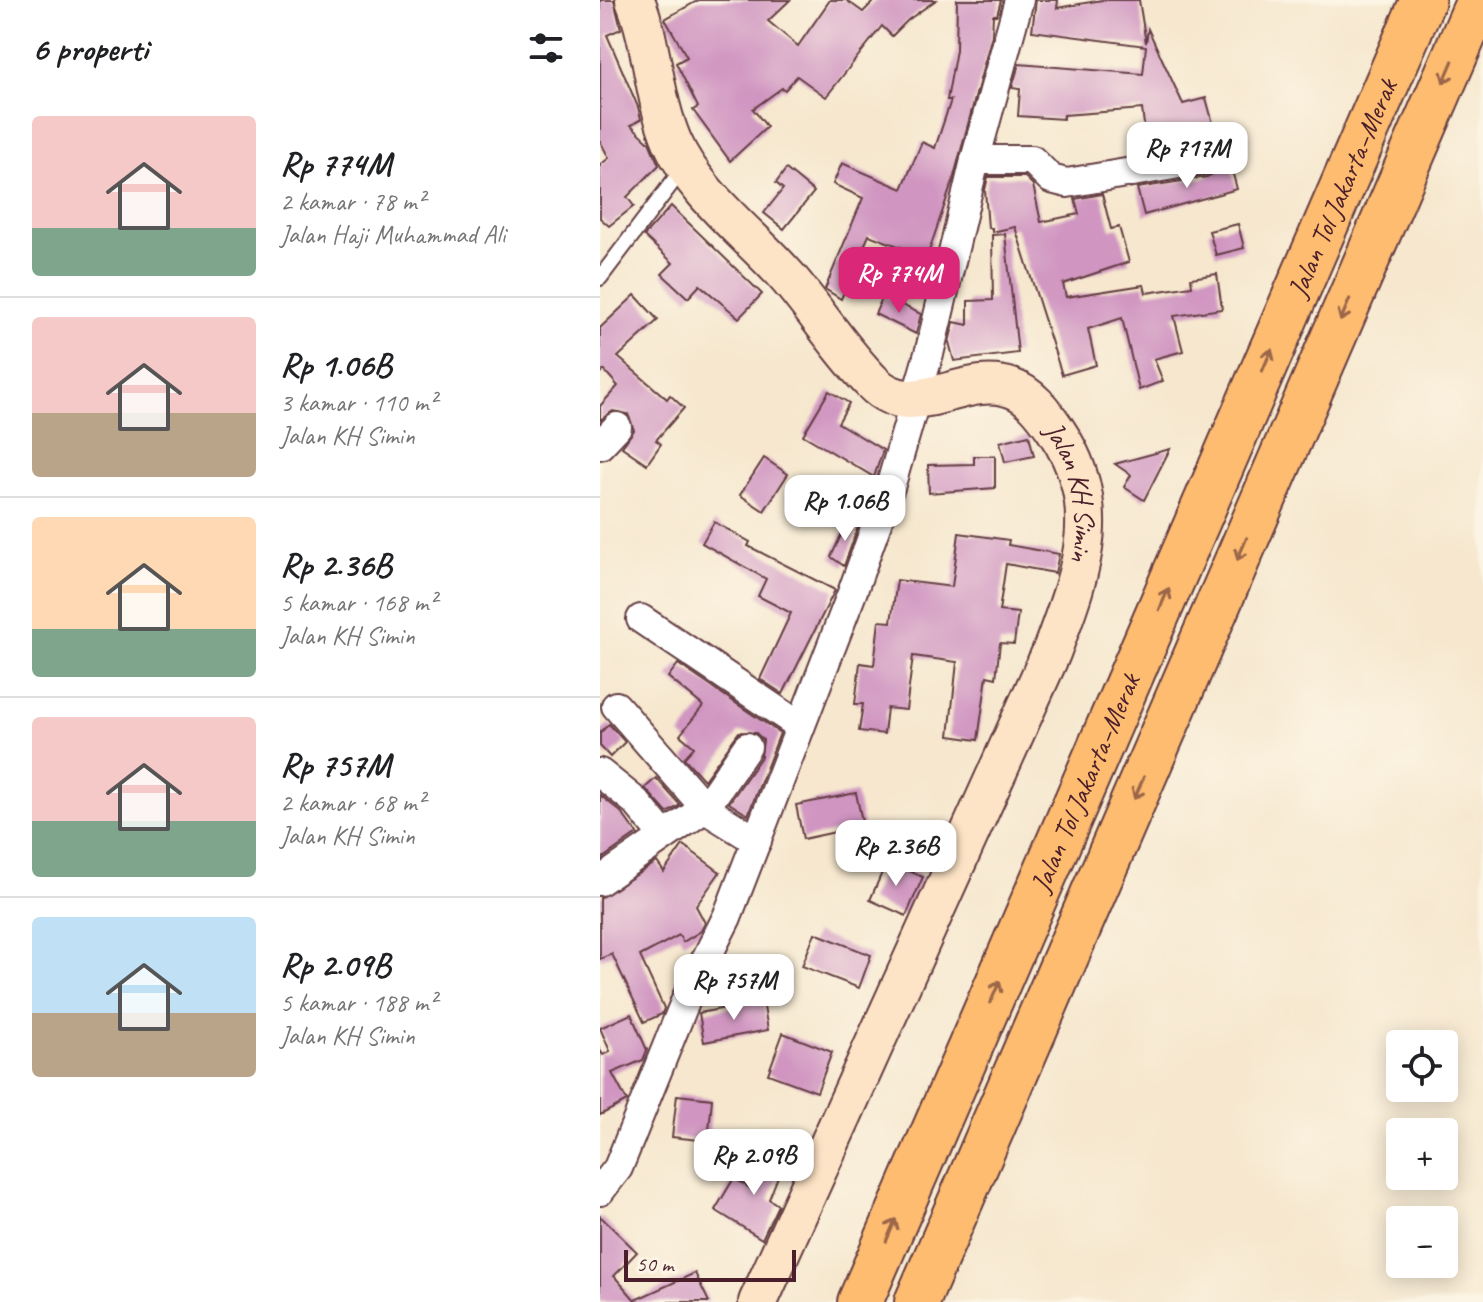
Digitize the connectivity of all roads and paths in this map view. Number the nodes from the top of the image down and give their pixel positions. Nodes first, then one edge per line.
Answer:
1 (1019, 0) edge
2 (1423, 0) edge
3 (1479, 0) edge
4 (643, 4) edge
5 (975, 160) junction
6 (1203, 160) dead end
7 (685, 167) junction
8 (600, 278) edge
9 (913, 401) junction
10 (641, 619) dead end
11 (616, 706) dead end
12 (800, 726) junction
13 (747, 747) dead end
14 (606, 786) edge
15 (705, 808) junction
16 (664, 836) junction
17 (757, 841) junction
18 (600, 881) edge
19 (609, 1157) edge
20 (600, 1191) edge
21 (758, 1302) edge
22 (860, 1302) edge
23 (917, 1302) edge

1 - 5 street
22 -> 2 highway, Jalan Tol Jakarta–Merak
3 -> 23 highway, Jalan Tol Jakarta–Merak
4 - 7 street
5 - 6 street
5 - 9 street
7 - 8 lane
7 - 9 street
9 - 12 street
9 - 21 street, Jalan KH Simin
10 - 12 street
11 - 15 street
12 - 17 street
13 - 15 street
14 - 16 street
15 - 16 street
15 - 17 street
16 - 18 street
17 - 19 street
19 - 20 street

